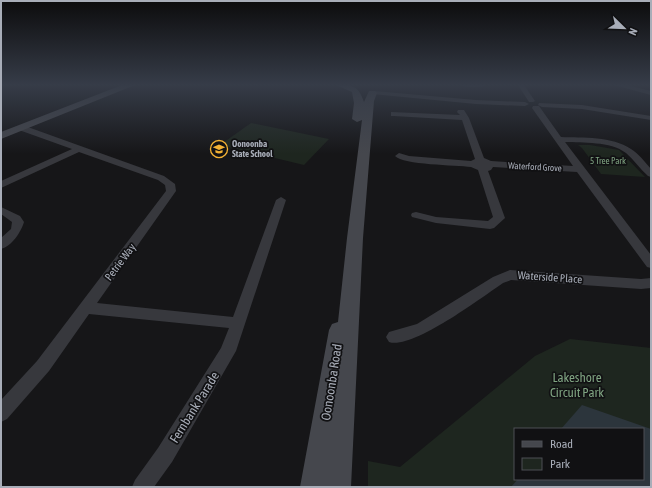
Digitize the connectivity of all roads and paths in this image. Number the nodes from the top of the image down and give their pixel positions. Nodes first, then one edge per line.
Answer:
1 (73, 108) edge
2 (358, 108) edge
3 (368, 108) edge
4 (535, 108) edge
5 (587, 108) edge
6 (459, 109) dead end
7 (394, 114) dead end
8 (465, 118) junction
9 (651, 118) edge
10 (22, 128) junction
11 (1, 136) edge
12 (558, 140) junction
13 (78, 149) junction
14 (399, 156) dead end
15 (482, 164) junction
16 (579, 169) junction
17 (651, 174) edge
18 (1, 185) edge
19 (281, 200) dead end
20 (1, 210) edge
21 (416, 215) dead end
22 (355, 238) junction
23 (1, 245) edge
24 (651, 264) edge
25 (351, 277) junction
26 (651, 283) edge
27 (86, 308) junction
28 (237, 323) junction
29 (394, 337) dead end
30 (1, 414) edge
31 (142, 487) edge
32 (315, 487) edge
33 (336, 487) edge

1 - 10 street
2 - 22 street, Oonoonba Road
3 - 22 street, Oonoonba Road
4 - 12 street
5 - 9 street
6 - 8 street
7 - 8 street
8 - 15 street
10 - 11 street
10 - 13 street, Petrie Way
12 - 16 street
12 - 17 street
13 - 18 street
13 - 27 street, Petrie Way
14 - 15 street, Waterford Grove
15 - 16 street, Waterford Grove
15 - 21 street
16 - 24 street
19 - 28 street, Fernbank Parade
20 - 23 street
22 - 25 street, Oonoonba Road
25 - 32 street, Oonoonba Road
25 - 33 street, Oonoonba Road
26 - 29 street, Waterside Place
27 - 28 street
27 - 30 street, Petrie Way
28 - 31 street, Fernbank Parade

